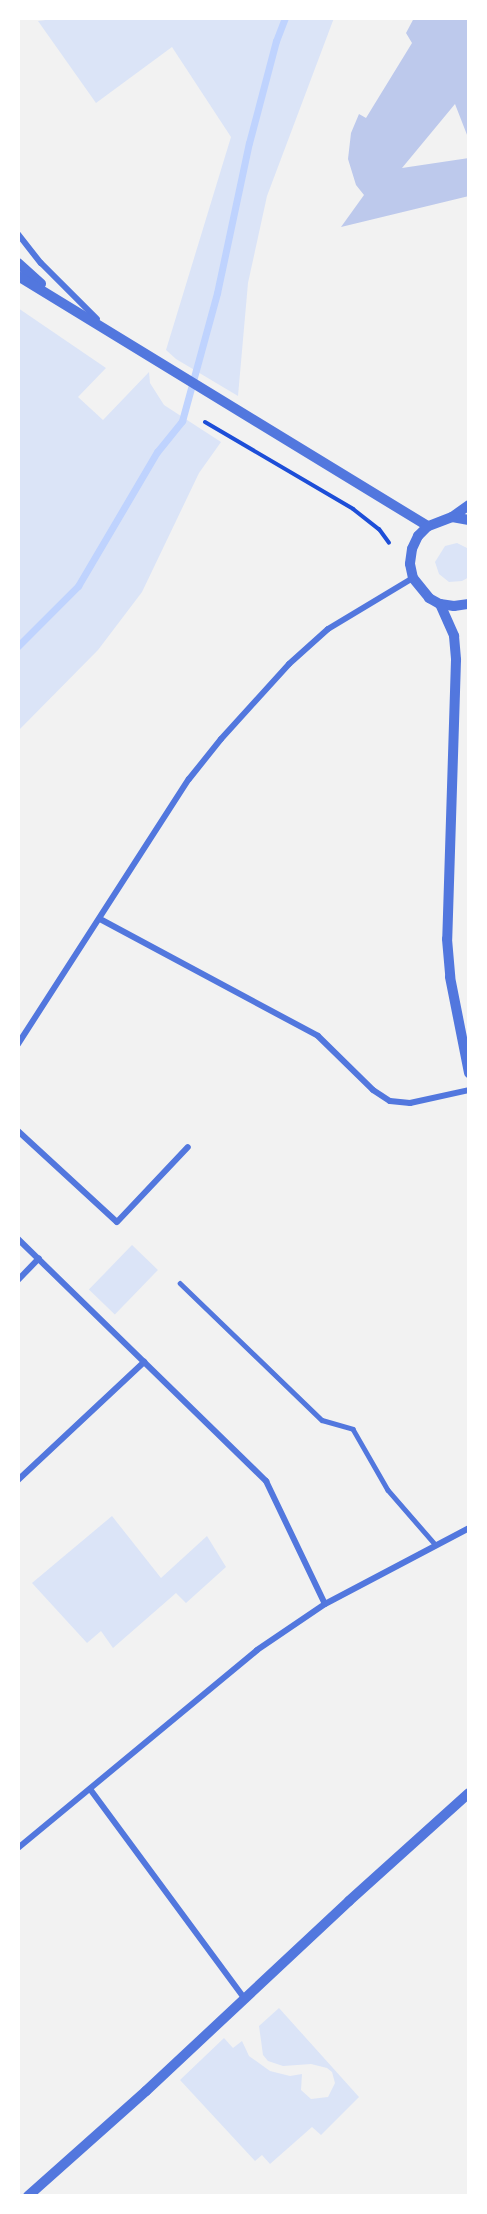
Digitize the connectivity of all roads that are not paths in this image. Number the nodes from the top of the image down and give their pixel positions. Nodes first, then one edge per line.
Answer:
1 (18, 234) edge
2 (18, 263) edge
3 (18, 276) edge
4 (57, 298) junction
5 (114, 336) junction
6 (469, 505) edge
7 (452, 517) junction
8 (469, 520) edge
9 (428, 526) junction
10 (413, 578) junction
11 (440, 604) junction
12 (469, 604) edge
13 (100, 919) junction
14 (18, 1044) edge
15 (469, 1073) edge
16 (469, 1090) edge
17 (18, 1131) edge
18 (188, 1147) dead end
19 (18, 1239) edge
20 (39, 1258) junction
21 (18, 1280) edge
22 (180, 1283) dead end
23 (144, 1362) junction
24 (18, 1480) edge
25 (469, 1528) edge
26 (435, 1544) junction
27 (325, 1604) junction
28 (90, 1789) junction
29 (469, 1793) edge
30 (18, 1848) edge
31 (245, 1999) junction
32 (28, 2196) edge

1 - 5 street
2 - 4 street
3 - 4 street
4 - 5 street
5 - 9 street
6 - 7 street
7 - 8 street
7 - 9 street
9 - 10 street
10 - 11 street
10 - 13 street
11 - 12 street
11 - 15 street
13 - 14 street
13 - 16 street
17 - 18 street
19 - 20 street
20 - 21 street
20 - 23 street
22 - 26 lane
23 - 24 street
23 - 27 street
25 - 26 street
26 - 27 street
27 - 28 street
28 - 30 street
28 - 31 street
29 - 31 street
31 - 32 street

